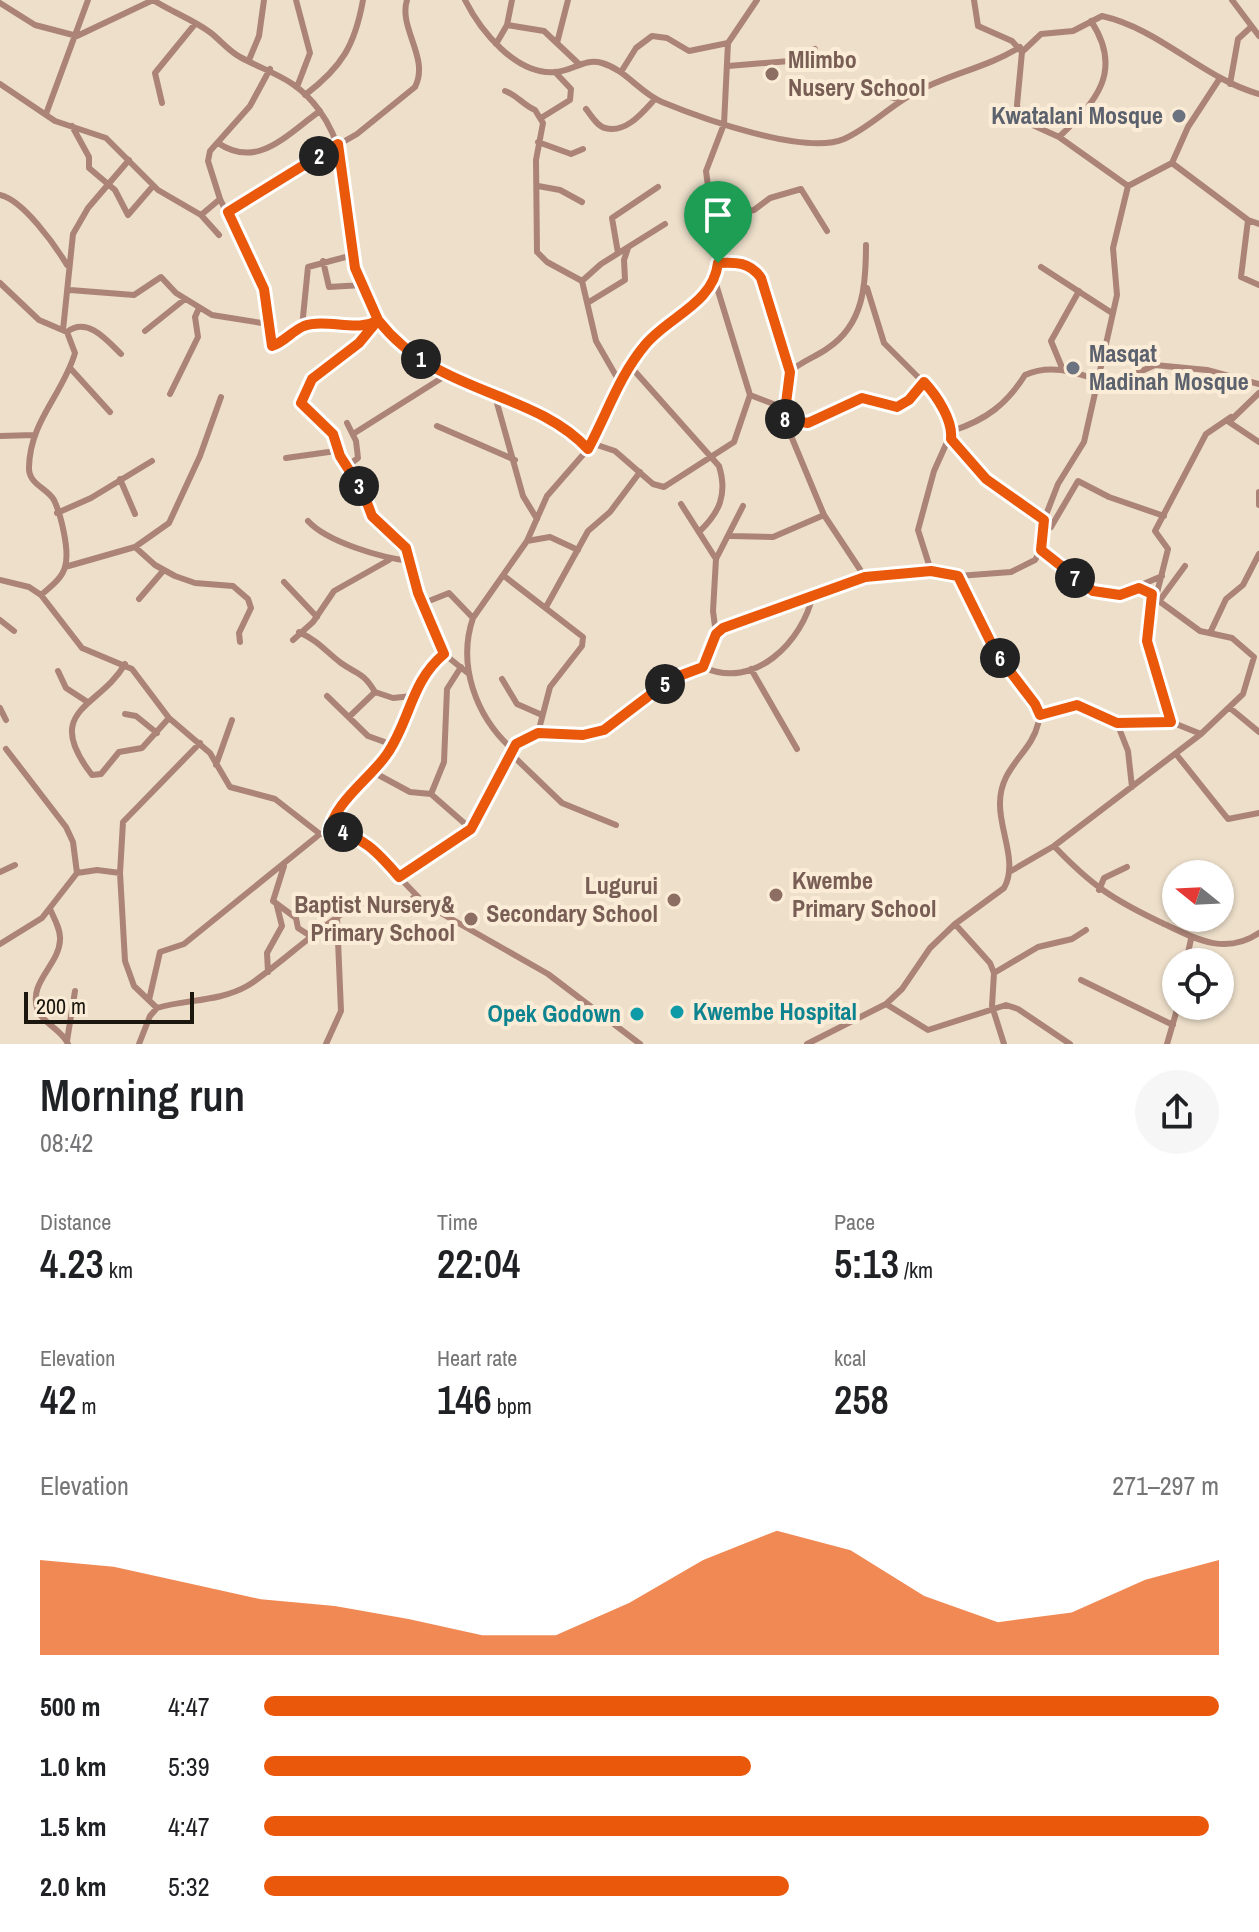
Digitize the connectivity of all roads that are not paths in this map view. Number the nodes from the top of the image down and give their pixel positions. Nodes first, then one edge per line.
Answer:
1 (88, 0) edge
2 (155, 0) edge
3 (264, 0) edge
4 (296, 0) edge
5 (363, 0) edge
6 (407, 0) edge
7 (465, 0) edge
8 (512, 0) edge
9 (568, 0) edge
10 (757, 0) edge
11 (974, 0) edge
12 (1232, 0) edge
13 (5, 4) edge
14 (1091, 21) junction
15 (195, 24) junction
16 (507, 25) junction
17 (1251, 27) junction
18 (77, 36) junction
19 (1259, 36) edge
20 (557, 43) junction
21 (728, 43) junction
22 (496, 44) junction
23 (815, 49) dead end
24 (1021, 50) junction
25 (249, 60) junction
26 (579, 64) junction
27 (728, 66) junction
28 (270, 69) junction
29 (555, 72) junction
30 (621, 72) junction
31 (1220, 78) junction
32 (0, 84) edge
33 (1230, 84) junction
34 (297, 87) junction
35 (505, 91) dead end
36 (870, 91) dead end
37 (1259, 94) edge
38 (305, 95) junction
39 (655, 99) junction
40 (900, 100) junction
41 (162, 103) dead end
42 (586, 109) dead end
43 (320, 111) junction
44 (46, 114) junction
45 (541, 118) junction
46 (724, 124) junction
47 (72, 126) junction
48 (1059, 137) junction
49 (538, 142) junction
50 (218, 143) junction
51 (338, 144) junction
52 (583, 149) dead end
53 (129, 160) junction
54 (1172, 163) junction
55 (108, 183) junction
56 (153, 186) junction
57 (538, 186) junction
58 (1128, 186) junction
59 (658, 187) dead end
60 (0, 195) edge
61 (220, 199) junction
62 (582, 202) dead end
63 (228, 212) junction
64 (201, 215) junction
65 (714, 218) junction
66 (1248, 220) junction
67 (665, 224) dead end
68 (1259, 224) edge
69 (827, 231) dead end
70 (219, 235) dead end
71 (866, 245) dead end
72 (629, 247) junction
73 (618, 253) junction
74 (353, 255) junction
75 (323, 261) junction
76 (718, 263) junction
77 (67, 265) junction
78 (1041, 267) dead end
79 (582, 281) junction
80 (715, 281) junction
81 (0, 283) edge
82 (362, 285) junction
83 (1259, 285) edge
84 (866, 287) junction
85 (70, 290) junction
86 (1079, 291) junction
87 (185, 299) junction
88 (589, 302) junction
89 (199, 308) junction
90 (1112, 313) junction
91 (376, 322) junction
92 (268, 324) junction
93 (302, 327) junction
94 (65, 331) junction
95 (145, 331) dead end
96 (121, 354) dead end
97 (631, 367) junction
98 (71, 369) junction
99 (1063, 370) junction
100 (790, 372) junction
101 (445, 376) junction
102 (1097, 380) junction
103 (619, 381) junction
104 (924, 382) junction
105 (1259, 384) edge
106 (1095, 392) junction
107 (1259, 393) edge
108 (170, 394) dead end
109 (750, 395) junction
110 (495, 396) junction
111 (221, 397) dead end
112 (784, 408) junction
113 (110, 412) dead end
114 (1231, 417) junction
115 (784, 419) junction
116 (347, 423) dead end
117 (437, 426) dead end
118 (353, 434) junction
119 (34, 435) junction
120 (951, 435) junction
121 (0, 436) edge
122 (1259, 442) edge
123 (589, 446) junction
124 (340, 456) junction
125 (713, 457) junction
126 (286, 458) dead end
127 (515, 460) junction
128 (152, 461) dead end
129 (346, 467) junction
130 (640, 472) junction
131 (120, 479) junction
132 (1259, 492) edge
133 (681, 504) dead end
134 (1259, 505) edge
135 (743, 506) dead end
136 (57, 513) junction
137 (135, 514) dead end
138 (824, 515) junction
139 (1164, 516) junction
140 (537, 519) junction
141 (1044, 520) junction
142 (308, 521) dead end
143 (1043, 531) junction
144 (699, 532) junction
145 (730, 536) junction
146 (527, 541) junction
147 (135, 547) junction
148 (578, 550) junction
149 (1041, 550) junction
150 (1259, 554) edge
151 (716, 559) junction
152 (389, 560) junction
153 (410, 561) junction
154 (1185, 566) dead end
155 (65, 567) junction
156 (163, 571) junction
157 (931, 571) junction
158 (504, 576) junction
159 (958, 576) junction
160 (1162, 576) junction
161 (865, 577) junction
162 (0, 580) edge
163 (284, 582) dead end
164 (1134, 588) junction
165 (813, 594) junction
166 (41, 595) junction
167 (1156, 597) junction
168 (139, 599) dead end
169 (424, 603) junction
170 (546, 607) junction
171 (317, 617) junction
172 (473, 618) junction
173 (0, 620) edge
174 (14, 631) dead end
175 (299, 632) junction
176 (1210, 633) junction
177 (716, 634) junction
178 (293, 640) dead end
179 (240, 642) dead end
180 (444, 654) junction
181 (1256, 657) edge
182 (125, 664) junction
183 (461, 667) junction
184 (703, 667) junction
185 (751, 669) junction
186 (58, 671) dead end
187 (469, 674) junction
188 (502, 679) dead end
189 (375, 692) junction
190 (327, 696) dead end
191 (412, 696) junction
192 (86, 701) junction
193 (0, 708) edge
194 (1230, 708) junction
195 (125, 714) dead end
196 (542, 715) junction
197 (1040, 715) junction
198 (350, 716) junction
199 (169, 718) junction
200 (6, 720) dead end
201 (232, 720) dead end
202 (1171, 722) junction
203 (1117, 723) junction
204 (1259, 732) edge
205 (157, 733) junction
206 (538, 733) junction
207 (1201, 734) junction
208 (200, 743) junction
209 (393, 745) junction
210 (6, 749) dead end
211 (797, 749) dead end
212 (510, 750) junction
213 (1176, 754) junction
214 (216, 765) junction
215 (373, 772) junction
216 (1132, 787) junction
217 (431, 794) junction
218 (1259, 813) edge
219 (616, 825) dead end
220 (471, 829) junction
221 (329, 833) junction
222 (320, 834) junction
223 (1054, 846) junction
224 (15, 865) dead end
225 (284, 865) junction
226 (1127, 867) dead end
227 (1011, 871) junction
228 (0, 872) edge
229 (77, 873) junction
230 (120, 873) junction
231 (399, 877) junction
232 (1099, 890) junction
233 (416, 895) junction
234 (277, 906) junction
235 (50, 909) junction
236 (337, 917) junction
237 (955, 924) junction
238 (1086, 930) dead end
239 (1259, 933) edge
240 (312, 937) junction
241 (1191, 939) junction
242 (1255, 939) edge
243 (0, 944) edge
244 (1189, 948) edge
245 (268, 972) junction
246 (994, 973) junction
247 (1081, 980) dead end
248 (75, 991) dead end
249 (149, 1000) junction
250 (886, 1004) junction
251 (992, 1006) junction
252 (157, 1008) junction
253 (1174, 1020) edge
254 (1173, 1025) junction
255 (68, 1043) edge
256 (139, 1044) edge
257 (326, 1044) edge
258 (640, 1044) edge
259 (807, 1044) edge
260 (1004, 1044) edge
261 (1070, 1044) edge
262 (1167, 1044) edge

1 - 18 street
2 - 15 street
2 - 18 street
3 - 25 street
4 - 34 street
5 - 38 street
6 - 51 street
7 - 22 street
8 - 16 street
9 - 20 street
10 - 21 street
11 - 24 street
12 - 17 street
13 - 18 street
14 - 24 street
14 - 31 street
14 - 48 street
15 - 25 street
15 - 41 street
16 - 20 street
16 - 22 street
17 - 19 street
17 - 33 street
18 - 44 street
20 - 26 street
21 - 27 street
21 - 30 street
22 - 29 street
23 - 27 street
24 - 40 street
24 - 48 street
25 - 28 street
26 - 29 street
26 - 30 street
27 - 46 street
28 - 34 street
28 - 50 street
29 - 45 street
30 - 39 street
31 - 33 street
31 - 54 street
32 - 44 street
33 - 37 street
34 - 38 street
35 - 45 street
36 - 40 street
38 - 43 street
39 - 42 street
39 - 46 street
40 - 46 street
43 - 50 street
43 - 51 street
44 - 47 street
45 - 49 street
46 - 65 street
47 - 53 street
47 - 55 street
48 - 58 street
49 - 52 street
49 - 57 street
50 - 61 street
51 - 63 street
51 - 74 street
53 - 55 street
53 - 56 street
54 - 58 street
54 - 66 street
55 - 56 street
55 - 77 street
56 - 64 street
57 - 62 street
57 - 79 street
58 - 90 street
59 - 73 street
60 - 77 street
61 - 63 street
61 - 64 street
63 - 92 street
64 - 70 street
65 - 69 street
65 - 76 street
66 - 68 street
66 - 83 street
67 - 72 street
71 - 84 street
72 - 73 street
72 - 88 street
73 - 79 street
74 - 75 street
74 - 82 street
75 - 82 street
75 - 93 street
76 - 80 street
76 - 100 street
77 - 85 street
78 - 86 street
79 - 88 street
80 - 97 street
80 - 109 street
81 - 94 street
82 - 91 street
84 - 100 street
84 - 104 street
85 - 87 street
85 - 94 street
86 - 90 street
86 - 99 street
87 - 89 street
87 - 95 street
88 - 103 street
89 - 92 street
89 - 108 street
90 - 102 street
91 - 93 street
91 - 101 street
91 - 124 street
92 - 93 street
94 - 96 street
94 - 98 street
97 - 103 street
97 - 125 street
98 - 113 street
98 - 119 street
99 - 102 street
99 - 120 street
100 - 112 street
101 - 110 street
101 - 118 street
102 - 106 street
103 - 123 street
104 - 115 street
104 - 120 street
105 - 106 street
106 - 141 street
107 - 114 street
109 - 112 street
109 - 125 street
110 - 123 street
110 - 127 street
111 - 147 street
112 - 115 street
114 - 122 street
114 - 139 street
115 - 138 street
116 - 118 street
117 - 127 street
118 - 129 street
119 - 121 street
119 - 136 street
120 - 141 street
120 - 157 street
123 - 130 street
123 - 140 street
124 - 126 street
124 - 129 street
125 - 130 street
125 - 144 street
127 - 140 street
128 - 131 street
129 - 153 street
130 - 148 street
131 - 136 street
131 - 137 street
132 - 134 street
133 - 144 street
135 - 145 street
136 - 155 street
138 - 145 street
138 - 161 street
139 - 143 street
139 - 160 street
140 - 146 street
141 - 143 street
142 - 152 street
143 - 149 street
144 - 151 street
145 - 151 street
146 - 148 street
146 - 158 street
147 - 155 street
147 - 156 street
148 - 170 street
149 - 159 street
149 - 164 street
150 - 176 street
151 - 177 street
152 - 153 street
152 - 171 street
153 - 169 street
154 - 167 street
155 - 166 street
156 - 168 street
156 - 179 street
157 - 159 street
157 - 161 street
158 - 170 street
158 - 172 street
159 - 197 street
160 - 164 street
160 - 167 street
161 - 165 street
162 - 166 street
163 - 171 street
164 - 167 street
165 - 177 street
165 - 185 street
166 - 182 street
167 - 176 street
167 - 202 street
169 - 172 street
169 - 180 street
170 - 196 street
171 - 175 street
172 - 187 street
173 - 174 street
175 - 178 street
175 - 189 street
176 - 181 street
177 - 184 street
180 - 183 street
180 - 191 street
181 - 194 street
182 - 192 street
182 - 199 street
183 - 187 street
183 - 217 street
184 - 185 street
184 - 206 street
185 - 211 street
186 - 192 street
187 - 212 street
188 - 196 street
189 - 191 street
189 - 198 street
190 - 198 street
191 - 209 street
192 - 205 street
193 - 200 street
194 - 204 street
194 - 207 street
195 - 205 street
196 - 206 street
197 - 203 street
197 - 227 street
198 - 209 street
199 - 205 street
199 - 208 street
201 - 214 street
202 - 203 street
202 - 207 street
203 - 216 street
206 - 212 street
207 - 213 street
208 - 214 street
208 - 230 street
209 - 215 street
210 - 229 street
212 - 219 street
212 - 220 street
213 - 216 street
213 - 218 street
214 - 222 street
215 - 217 street
215 - 221 street
216 - 223 street
217 - 220 street
220 - 231 street
221 - 222 street
221 - 231 street
222 - 225 street
223 - 227 street
223 - 232 street
224 - 228 street
225 - 234 street
225 - 249 street
226 - 232 street
227 - 237 street
229 - 230 street
229 - 235 street
230 - 249 street
231 - 233 street
232 - 241 street
233 - 236 street
233 - 258 street
234 - 240 street
234 - 245 street
235 - 243 street
235 - 255 street
236 - 240 street
236 - 257 street
237 - 246 street
237 - 250 street
238 - 246 street
239 - 242 street
240 - 245 street
241 - 242 street
241 - 244 street
245 - 252 street
246 - 251 street
247 - 254 street
248 - 255 street
249 - 252 street
250 - 251 street
250 - 259 street
251 - 260 street
251 - 261 street
252 - 256 street
253 - 254 street
254 - 262 street

